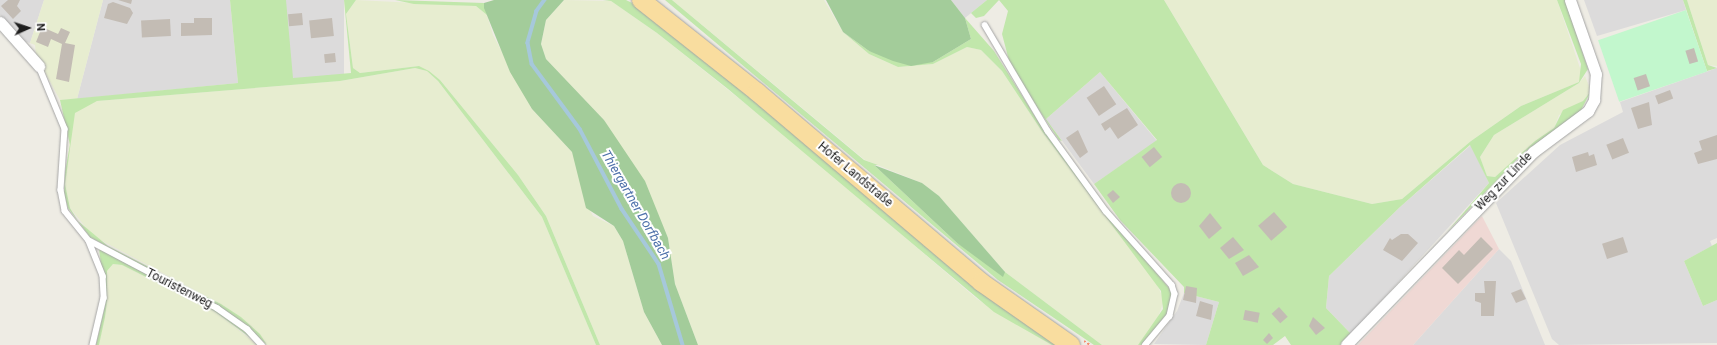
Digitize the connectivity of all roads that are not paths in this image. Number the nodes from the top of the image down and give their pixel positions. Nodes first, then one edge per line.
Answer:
1 (641, 0) edge
2 (1570, 0) edge
3 (0, 22) edge
4 (985, 25) dead end
5 (39, 66) joint
6 (90, 241) junction
7 (94, 345) edge
8 (262, 345) edge
9 (1071, 345) edge
10 (1146, 345) edge
11 (1346, 345) edge

1 - 9 main road, Hofer Landstraße
2 - 11 street, Weg zur Linde
3 - 5 street
4 - 10 lane
5 - 6 lane
6 - 7 lane
6 - 8 lane, Touristenweg

